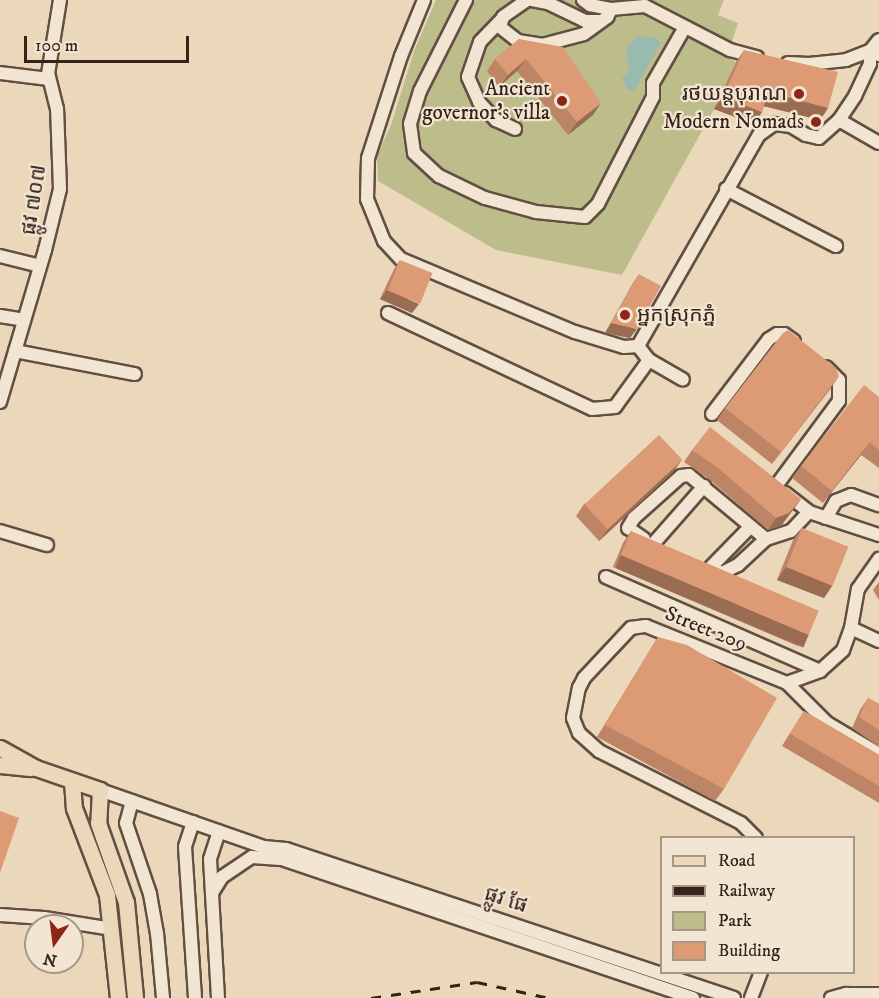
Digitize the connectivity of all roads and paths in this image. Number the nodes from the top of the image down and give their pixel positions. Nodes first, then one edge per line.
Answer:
1 (60, 0) edge
2 (424, 0) edge
3 (466, 0) edge
4 (528, 0) edge
5 (532, 0) edge
6 (583, 0) edge
7 (611, 9) junction
8 (503, 17) junction
9 (599, 21) junction
10 (686, 27) junction
11 (879, 40) edge
12 (875, 53) edge
13 (0, 73) edge
14 (49, 79) junction
15 (838, 120) junction
16 (515, 129) dead end
17 (879, 143) edge
18 (726, 189) junction
19 (836, 246) dead end
20 (0, 256) edge
21 (40, 266) junction
22 (388, 313) dead end
23 (0, 316) edge
24 (24, 320) junction
25 (638, 346) junction
26 (803, 346) edge
27 (15, 351) junction
28 (817, 358) edge
29 (650, 360) junction
30 (135, 374) dead end
31 (683, 380) dead end
32 (3, 383) edge
33 (0, 402) edge
34 (712, 414) dead end
35 (704, 486) junction
36 (879, 505) edge
37 (809, 513) junction
38 (826, 518) junction
39 (750, 527) junction
40 (0, 531) edge
41 (879, 535) edge
42 (766, 539) junction
43 (47, 544) dead end
44 (879, 559) edge
45 (606, 578) dead end
46 (851, 628) junction
47 (879, 641) edge
48 (820, 671) junction
49 (787, 683) junction
50 (0, 748) edge
51 (879, 754) edge
52 (0, 765) edge
53 (36, 768) junction
54 (72, 781) junction
55 (100, 790) junction
56 (132, 801) junction
57 (193, 822) junction
58 (219, 831) junction
59 (755, 836) edge
60 (264, 847) junction
61 (282, 860) junction
62 (212, 892) junction
63 (0, 915) edge
64 (112, 929) junction
65 (660, 973) edge
66 (662, 974) edge
67 (759, 974) edge
68 (879, 994) edge
69 (118, 998) edge
70 (135, 998) edge
71 (163, 998) edge
72 (195, 998) edge
73 (218, 998) edge
74 (693, 998) edge
75 (734, 998) edge
76 (751, 998) edge
77 (831, 998) edge

1 - 14 street, ផ្លូវ ៧០៧
2 - 25 street
3 - 10 street
4 - 8 street
5 - 9 street
6 - 7 street
7 - 9 street
7 - 10 street
8 - 9 street
8 - 16 street
10 - 12 street
11 - 12 street
12 - 15 street
13 - 14 street
14 - 21 street, ផ្លូវ ៧០៧
15 - 17 street
15 - 18 street
18 - 19 street
18 - 25 street
20 - 21 street
21 - 24 street, ផ្លូវ ៧០៧
22 - 29 street
23 - 24 street
24 - 27 street, ផ្លូវ ៧០៧
25 - 29 street
26 - 34 street
27 - 30 street
27 - 32 street, ផ្លូវ ៧០៧
28 - 37 street
29 - 31 street
32 - 33 street, ផ្លូវ ៧០៧
35 - 35 street
35 - 39 street
36 - 38 street
37 - 38 street
37 - 42 street
38 - 41 street
39 - 42 street
39 - 42 street
40 - 43 street
44 - 46 street
45 - 48 street
46 - 47 street
46 - 48 street
48 - 49 street
49 - 51 street
49 - 59 street, Street 209
50 - 53 main road, ផ្លូវ ផែ
52 - 53 main road, ផ្លូវ ផែ
53 - 54 main road, ផ្លូវ ផែ
54 - 55 main road, ផ្លូវ ផែ
54 - 64 main road
55 - 56 street, ផ្លូវ ផែ
55 - 70 main road
56 - 57 street, ផ្លូវ ផែ
56 - 71 street
57 - 58 street, ផ្លូវ ផែ
57 - 72 street
58 - 60 street, ផ្លូវ ផែ
58 - 62 street
60 - 61 street, ផ្លូវ ផែ
60 - 65 street, ផ្លូវ ផែ
61 - 62 street
61 - 74 street, ផ្លូវ ផែ
62 - 73 street
63 - 64 street
64 - 69 main road
66 - 75 street, ផ្លូវ ផែ
67 - 76 street
68 - 77 street

